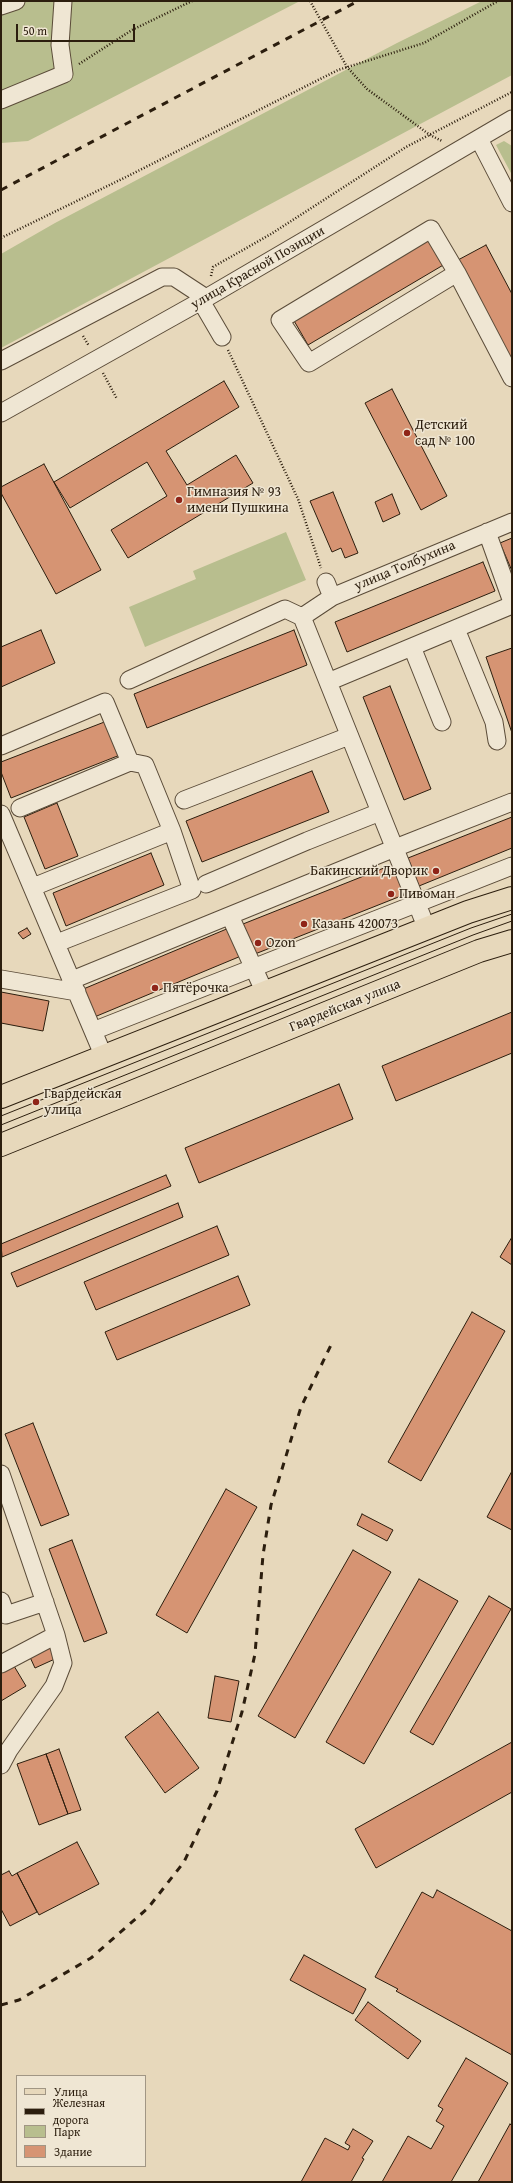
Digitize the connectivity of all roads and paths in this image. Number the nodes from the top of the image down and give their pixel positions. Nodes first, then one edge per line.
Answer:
1 (16, 1) edge
2 (63, 1) edge
3 (192, 1) edge
4 (310, 1) edge
5 (498, 1) edge
6 (1, 6) edge
7 (347, 67) junction
8 (64, 74) junction
9 (512, 92) edge
10 (1, 100) edge
11 (512, 119) edge
12 (430, 135) junction
13 (479, 139) junction
14 (461, 150) junction
15 (512, 203) edge
16 (1, 238) edge
17 (457, 273) junction
18 (204, 299) junction
19 (222, 338) joint
20 (1, 361) edge
21 (512, 378) edge
22 (1, 413) edge
23 (512, 522) edge
24 (487, 532) junction
25 (329, 590) junction
26 (511, 598) edge
27 (302, 618) junction
28 (456, 628) junction
29 (412, 647) junction
30 (129, 680) dead end
31 (328, 682) junction
32 (442, 722) dead end
33 (349, 736) junction
34 (497, 741) dead end
35 (1, 746) edge
36 (130, 762) junction
37 (184, 800) dead end
38 (512, 802) edge
39 (20, 808) dead end
40 (380, 812) junction
41 (1, 814) edge
42 (172, 831) junction
43 (6, 839) edge
44 (394, 848) junction
45 (512, 866) edge
46 (206, 884) dead end
47 (33, 887) junction
48 (512, 898) edge
49 (417, 904) junction
50 (230, 916) junction
51 (427, 929) junction
52 (512, 941) edge
53 (57, 943) junction
54 (253, 968) junction
55 (1, 979) edge
56 (75, 986) junction
57 (265, 993) junction
58 (93, 1031) junction
59 (104, 1057) junction
60 (1, 1097) edge
61 (1, 1145) edge
62 (1, 1474) edge
63 (1, 1601) edge
64 (45, 1602) junction
65 (56, 1635) junction
66 (1, 1664) edge
67 (1, 1764) edge

1 - 6 street
2 - 8 street
3 - 8 path
4 - 7 path
5 - 7 path
7 - 12 path
7 - 16 path
8 - 10 street
9 - 12 path
11 - 13 street, улица Красной Позиции
12 - 14 path
12 - 18 path
13 - 14 street, улица Красной Позиции
13 - 15 street
14 - 18 street, улица Красной Позиции
17 - 17 street
17 - 21 street
18 - 19 street
18 - 20 street
18 - 22 street, улица Красной Позиции
19 - 25 path
23 - 24 street, улица Толбухина
24 - 25 street, улица Толбухина
24 - 26 street
25 - 27 street, улица Толбухина
26 - 28 street
27 - 30 street
27 - 31 street
28 - 29 street
28 - 34 street
29 - 31 street
29 - 32 street
31 - 33 street
33 - 37 street
33 - 40 street
35 - 36 street
36 - 39 street
36 - 42 street
38 - 44 street
40 - 44 street
40 - 46 street
41 - 43 street
42 - 47 street
42 - 53 street
43 - 47 street
44 - 49 street
44 - 50 street
45 - 49 street
47 - 53 street
48 - 51 main road
49 - 51 street
49 - 54 street
50 - 54 street
50 - 56 street
51 - 57 main road
52 - 61 main road, Гвардейская улица
53 - 56 street
54 - 57 street
54 - 58 street
55 - 56 street
56 - 58 street
57 - 59 main road
58 - 59 street
59 - 60 main road
62 - 64 street
63 - 64 street
64 - 65 street
65 - 66 street
65 - 67 street

